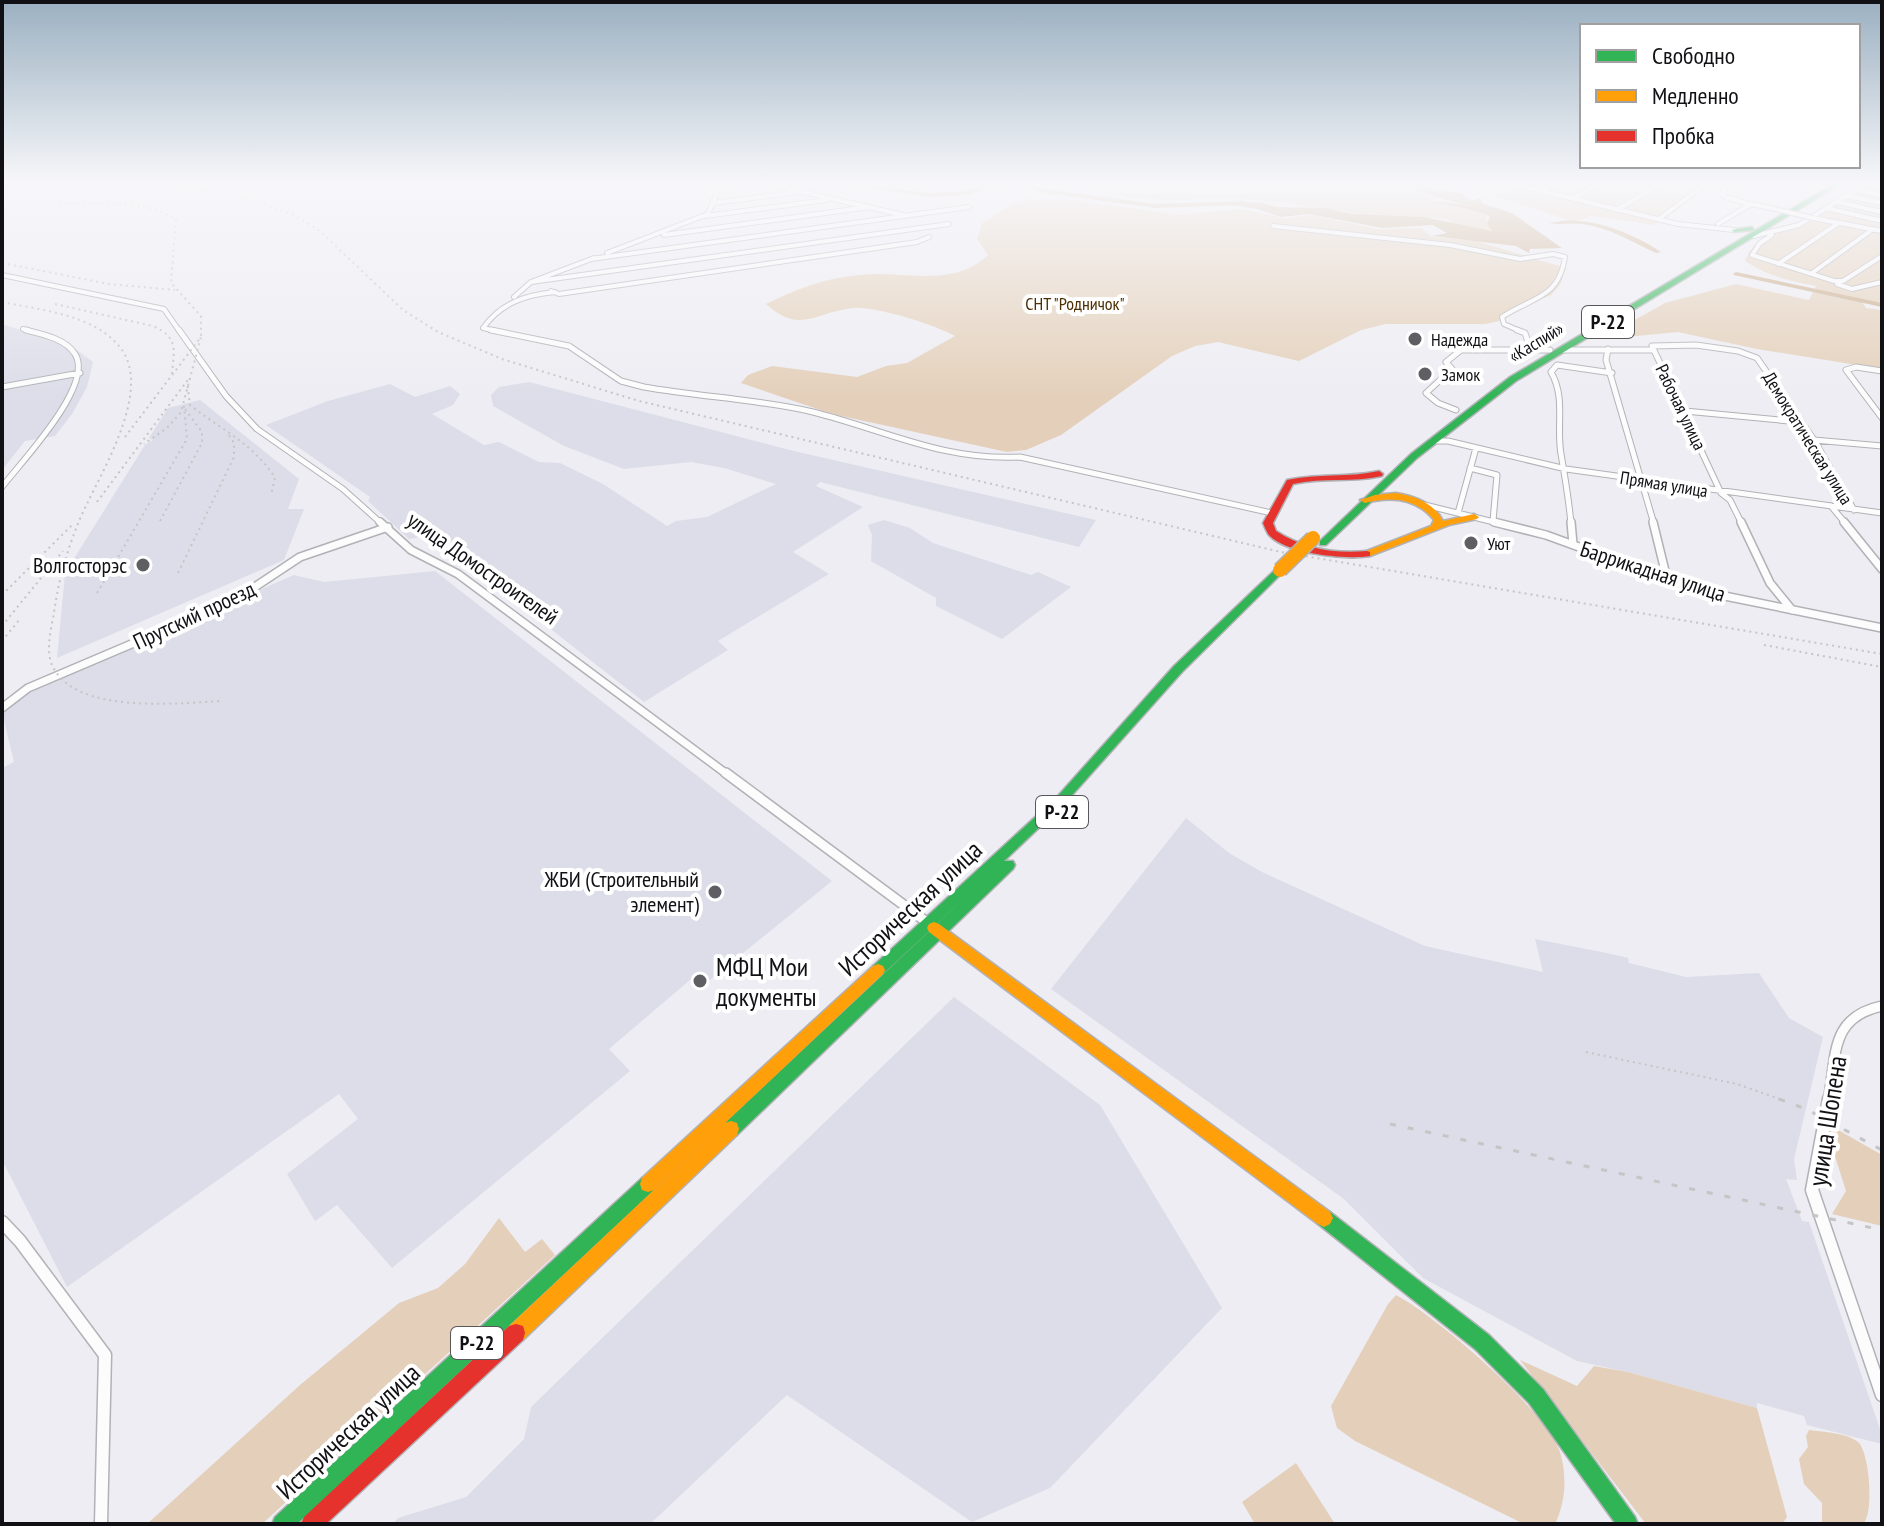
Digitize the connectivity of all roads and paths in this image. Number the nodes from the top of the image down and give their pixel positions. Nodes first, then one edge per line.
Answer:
1 (604, 254) edge
2 (626, 254) edge
3 (731, 254) edge
4 (830, 254) edge
5 (1487, 254) edge
6 (1545, 254) edge
7 (1555, 254) edge
8 (1702, 254) edge
9 (1753, 254) edge
10 (1792, 254) edge
11 (1838, 254) edge
12 (1882, 256) edge
13 (591, 259) junction
14 (1778, 264) junction
15 (1812, 273) junction
16 (2, 275) edge
17 (1825, 278) junction
18 (531, 282) junction
19 (1882, 282) edge
20 (557, 293) junction
21 (509, 301) junction
22 (23, 329) dead end
23 (1548, 349) junction
24 (1608, 349) junction
25 (1653, 350) junction
26 (1762, 365) joint
27 (1882, 371) edge
28 (80, 373) junction
29 (1612, 373) junction
30 (2, 387) edge
31 (1456, 410) junction
32 (1685, 411) junction
33 (1882, 418) edge
34 (1800, 422) junction
35 (1440, 438) junction
36 (1814, 440) junction
37 (1882, 446) edge
38 (1476, 448) junction
39 (1470, 468) junction
40 (1566, 469) junction
41 (1384, 476) junction
42 (1344, 478) junction
43 (1643, 481) junction
44 (2, 487) edge
45 (1721, 493) junction
46 (1406, 499) junction
47 (1354, 502) junction
48 (1425, 505) junction
49 (1831, 506) junction
50 (1854, 510) junction
51 (1272, 513) junction
52 (1882, 513) edge
53 (1466, 515) junction
54 (1493, 521) junction
55 (1435, 525) junction
56 (388, 527) junction
57 (1573, 544) junction
58 (1882, 569) edge
59 (1286, 572) junction
60 (1667, 579) junction
61 (1792, 610) junction
62 (1882, 628) edge
63 (2, 708) edge
64 (934, 928) junction
65 (1882, 1006) edge
66 (2, 1222) edge
67 (1882, 1395) edge
68 (101, 1524) edge
69 (282, 1524) edge
70 (311, 1524) edge
71 (1628, 1524) edge

1 - 13 street
2 - 13 street
3 - 18 street
4 - 20 street
5 - 6 street
7 - 23 street
8 - 23 main road, «Каспий» / Р-22
9 - 14 street
10 - 14 street
11 - 15 street
12 - 17 street
13 - 18 street
14 - 15 street
15 - 17 street
16 - 56 street, улица Домостроителей
17 - 19 street
18 - 20 street
18 - 21 street
20 - 21 street
21 - 51 street
22 - 28 street
23 - 24 street
23 - 31 main road, «Каспий» / Р-22
23 - 31 street
23 - 35 main road, «Каспий» / Р-22
24 - 25 street
24 - 29 street
25 - 26 street, Рабочая улица
25 - 32 street, Рабочая улица
26 - 34 street, Демократическая улица
27 - 33 street
28 - 30 street
28 - 44 street
29 - 40 street
29 - 43 street
31 - 41 main road, «Каспий» / Р-22
32 - 34 street
32 - 45 street, Рабочая улица
34 - 36 street, Демократическая улица
35 - 38 street, Прямая улица
35 - 41 main road, «Каспий» / Р-22
36 - 37 street
36 - 50 street, Демократическая улица
38 - 39 street
38 - 40 street, Прямая улица
39 - 53 street
39 - 54 street
40 - 43 street, Прямая улица
40 - 57 street
41 - 42 main road
41 - 46 main road
41 - 47 main road, Историческая улица / Р-22
42 - 47 main road
42 - 51 main road
43 - 45 street, Прямая улица
43 - 60 street
45 - 49 street, Прямая улица
45 - 61 street, Рабочая улица
46 - 47 main road
46 - 48 main road
47 - 59 main road, Историческая улица / Р-22
48 - 53 street, Баррикадная улица
48 - 55 main road
49 - 50 street, Прямая улица
49 - 58 street, Демократическая улица
50 - 52 street, Прямая улица
51 - 55 main road
53 - 54 street, Баррикадная улица
53 - 55 main road
54 - 57 street, Баррикадная улица
56 - 63 street, Прутский проезд
56 - 64 street, улица Домостроителей
57 - 60 street, Баррикадная улица
59 - 64 main road, Историческая улица / Р-22
59 - 64 main road, Историческая улица / Р-22
60 - 61 street, Баррикадная улица
61 - 62 street, Баррикадная улица
64 - 69 main road, Историческая улица / Р-22
64 - 70 main road, Историческая улица / Р-22
64 - 71 main road
65 - 67 street, улица Шопена
66 - 68 street

